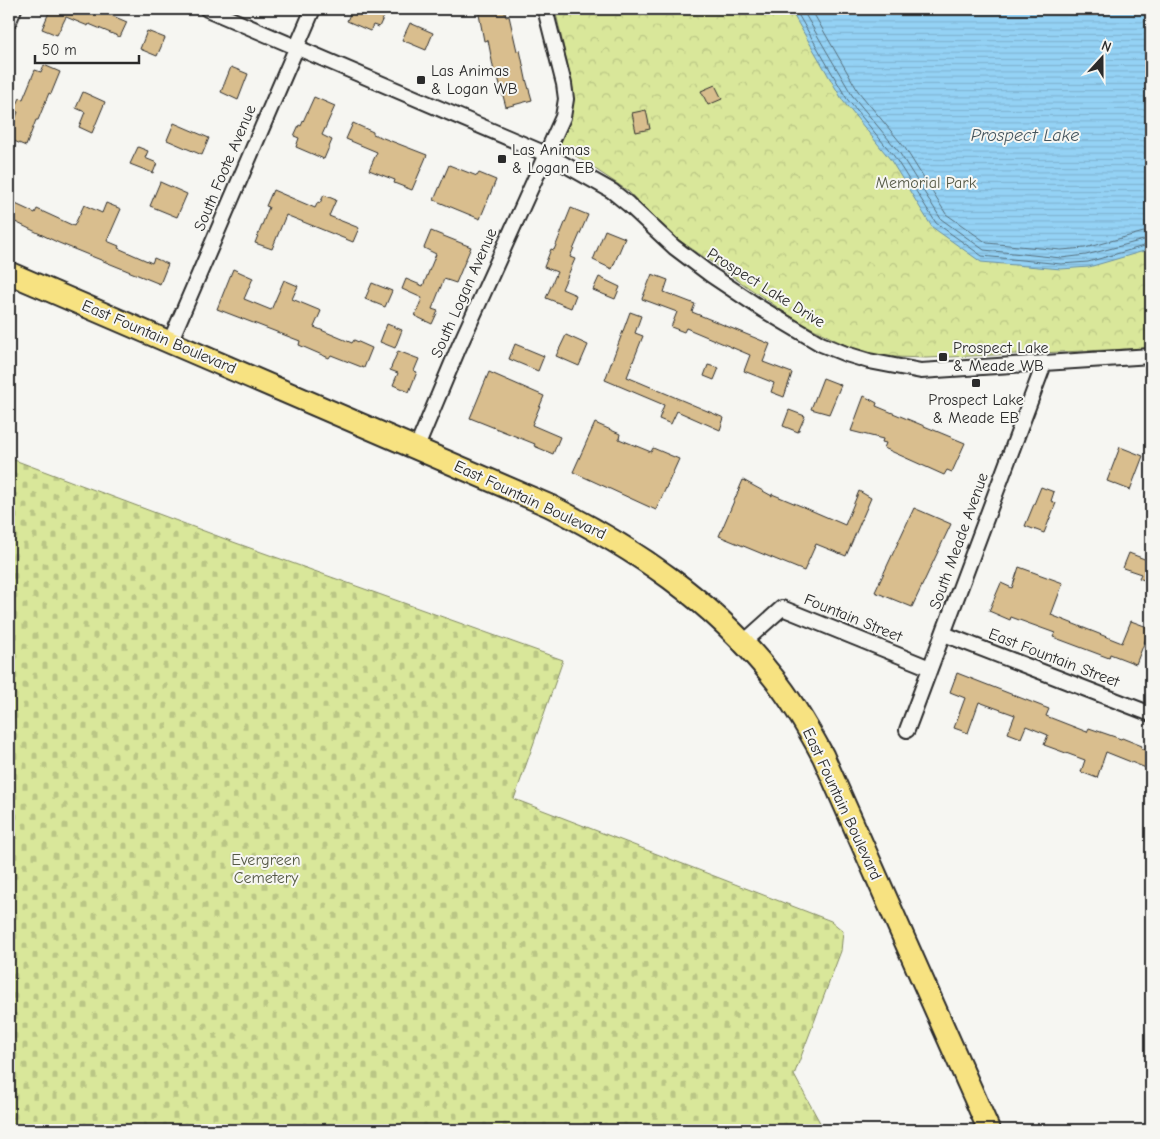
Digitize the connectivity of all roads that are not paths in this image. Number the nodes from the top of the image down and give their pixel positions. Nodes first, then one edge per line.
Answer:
1 (14, 9) edge
2 (207, 9) edge
3 (313, 9) edge
4 (545, 9) edge
5 (9, 21) edge
6 (296, 47) junction
7 (546, 154) junction
8 (9, 273) edge
9 (170, 342) junction
10 (1151, 356) edge
11 (1044, 364) junction
12 (416, 447) junction
13 (944, 634) junction
14 (744, 643) junction
15 (930, 668) junction
16 (1150, 710) edge
17 (907, 730) dead end
18 (989, 1130) edge

1 - 5 street
2 - 6 street, Prospect Lake Drive
3 - 6 street, South Foote Avenue
4 - 7 street
6 - 7 street, Prospect Lake Drive
6 - 9 street, South Foote Avenue
7 - 11 street, Prospect Lake Drive
7 - 12 street, South Logan Avenue
8 - 9 main road, East Fountain Boulevard
9 - 12 main road, East Fountain Boulevard
10 - 11 street, Prospect Lake Drive
11 - 13 street, South Meade Avenue
12 - 14 main road, East Fountain Boulevard
13 - 15 street, South Meade Avenue
13 - 16 street, East Fountain Street
14 - 15 street, Fountain Street
14 - 18 main road, East Fountain Boulevard
15 - 17 street, South Meade Avenue

